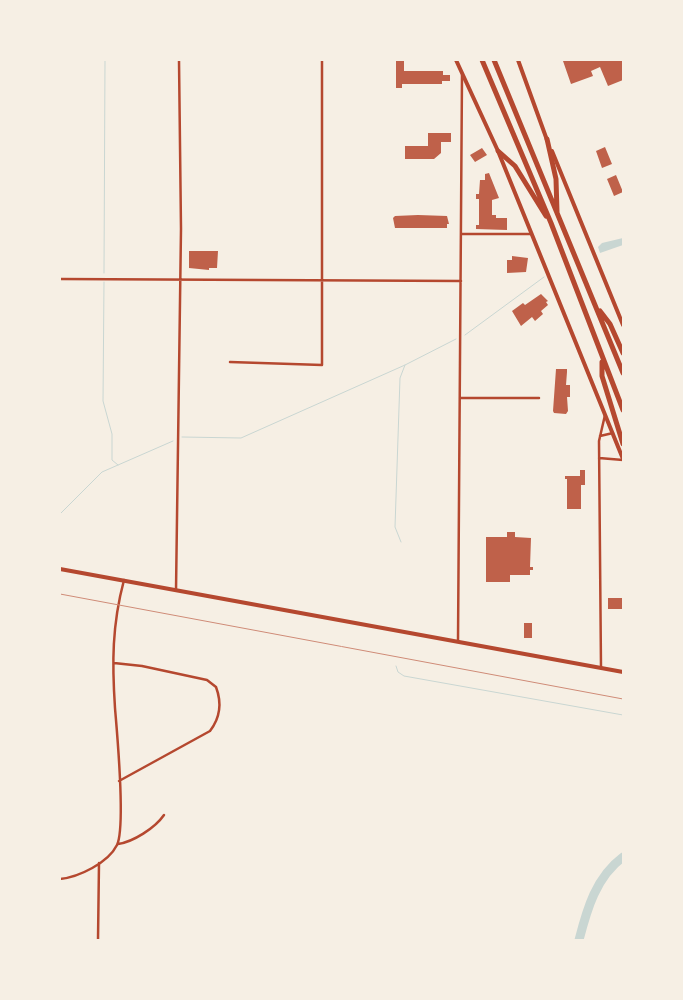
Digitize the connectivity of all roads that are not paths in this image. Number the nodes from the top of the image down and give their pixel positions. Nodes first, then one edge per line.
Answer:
1 (179, 60) edge
2 (322, 60) edge
3 (456, 60) edge
4 (482, 60) edge
5 (494, 60) edge
6 (518, 60) edge
7 (462, 73) junction
8 (547, 139) junction
9 (498, 151) junction
10 (557, 218) junction
11 (551, 223) junction
12 (461, 234) junction
13 (531, 234) junction
14 (60, 279) edge
15 (179, 280) junction
16 (321, 281) junction
17 (461, 281) junction
18 (595, 304) junction
19 (623, 325) edge
20 (623, 353) edge
21 (602, 359) junction
22 (230, 362) dead end
23 (623, 373) edge
24 (460, 398) junction
25 (539, 398) dead end
26 (623, 410) edge
27 (605, 415) junction
28 (613, 433) junction
29 (600, 436) junction
30 (623, 444) edge
31 (599, 458) junction
32 (623, 460) edge
33 (60, 568) edge
34 (124, 580) junction
35 (176, 590) junction
36 (458, 642) junction
37 (114, 663) junction
38 (601, 668) junction
39 (623, 672) edge
40 (119, 781) junction
41 (164, 815) dead end
42 (118, 844) junction
43 (99, 862) junction
44 (60, 879) edge
45 (98, 940) edge

1 - 15 street
2 - 16 street
3 - 7 main road
4 - 11 highway
5 - 10 highway
6 - 8 main road
7 - 9 main road
7 - 12 street
8 - 10 highway
8 - 19 main road
9 - 11 highway
9 - 13 main road
10 - 18 highway
11 - 21 highway
12 - 13 street
12 - 17 street
13 - 27 main road
14 - 15 street
15 - 16 street
15 - 35 street
16 - 17 street
16 - 22 street
17 - 24 street
18 - 20 highway
18 - 23 highway
21 - 26 highway
21 - 30 highway
24 - 25 street
24 - 36 street
27 - 28 main road
27 - 29 street
28 - 29 street
28 - 32 main road
29 - 31 street
31 - 32 street
31 - 38 street
33 - 34 main road
34 - 35 main road
34 - 37 street
35 - 36 main road
36 - 38 main road
37 - 40 street
37 - 40 street
38 - 39 main road
40 - 42 street
41 - 42 street
42 - 43 street
43 - 44 street
43 - 45 street

